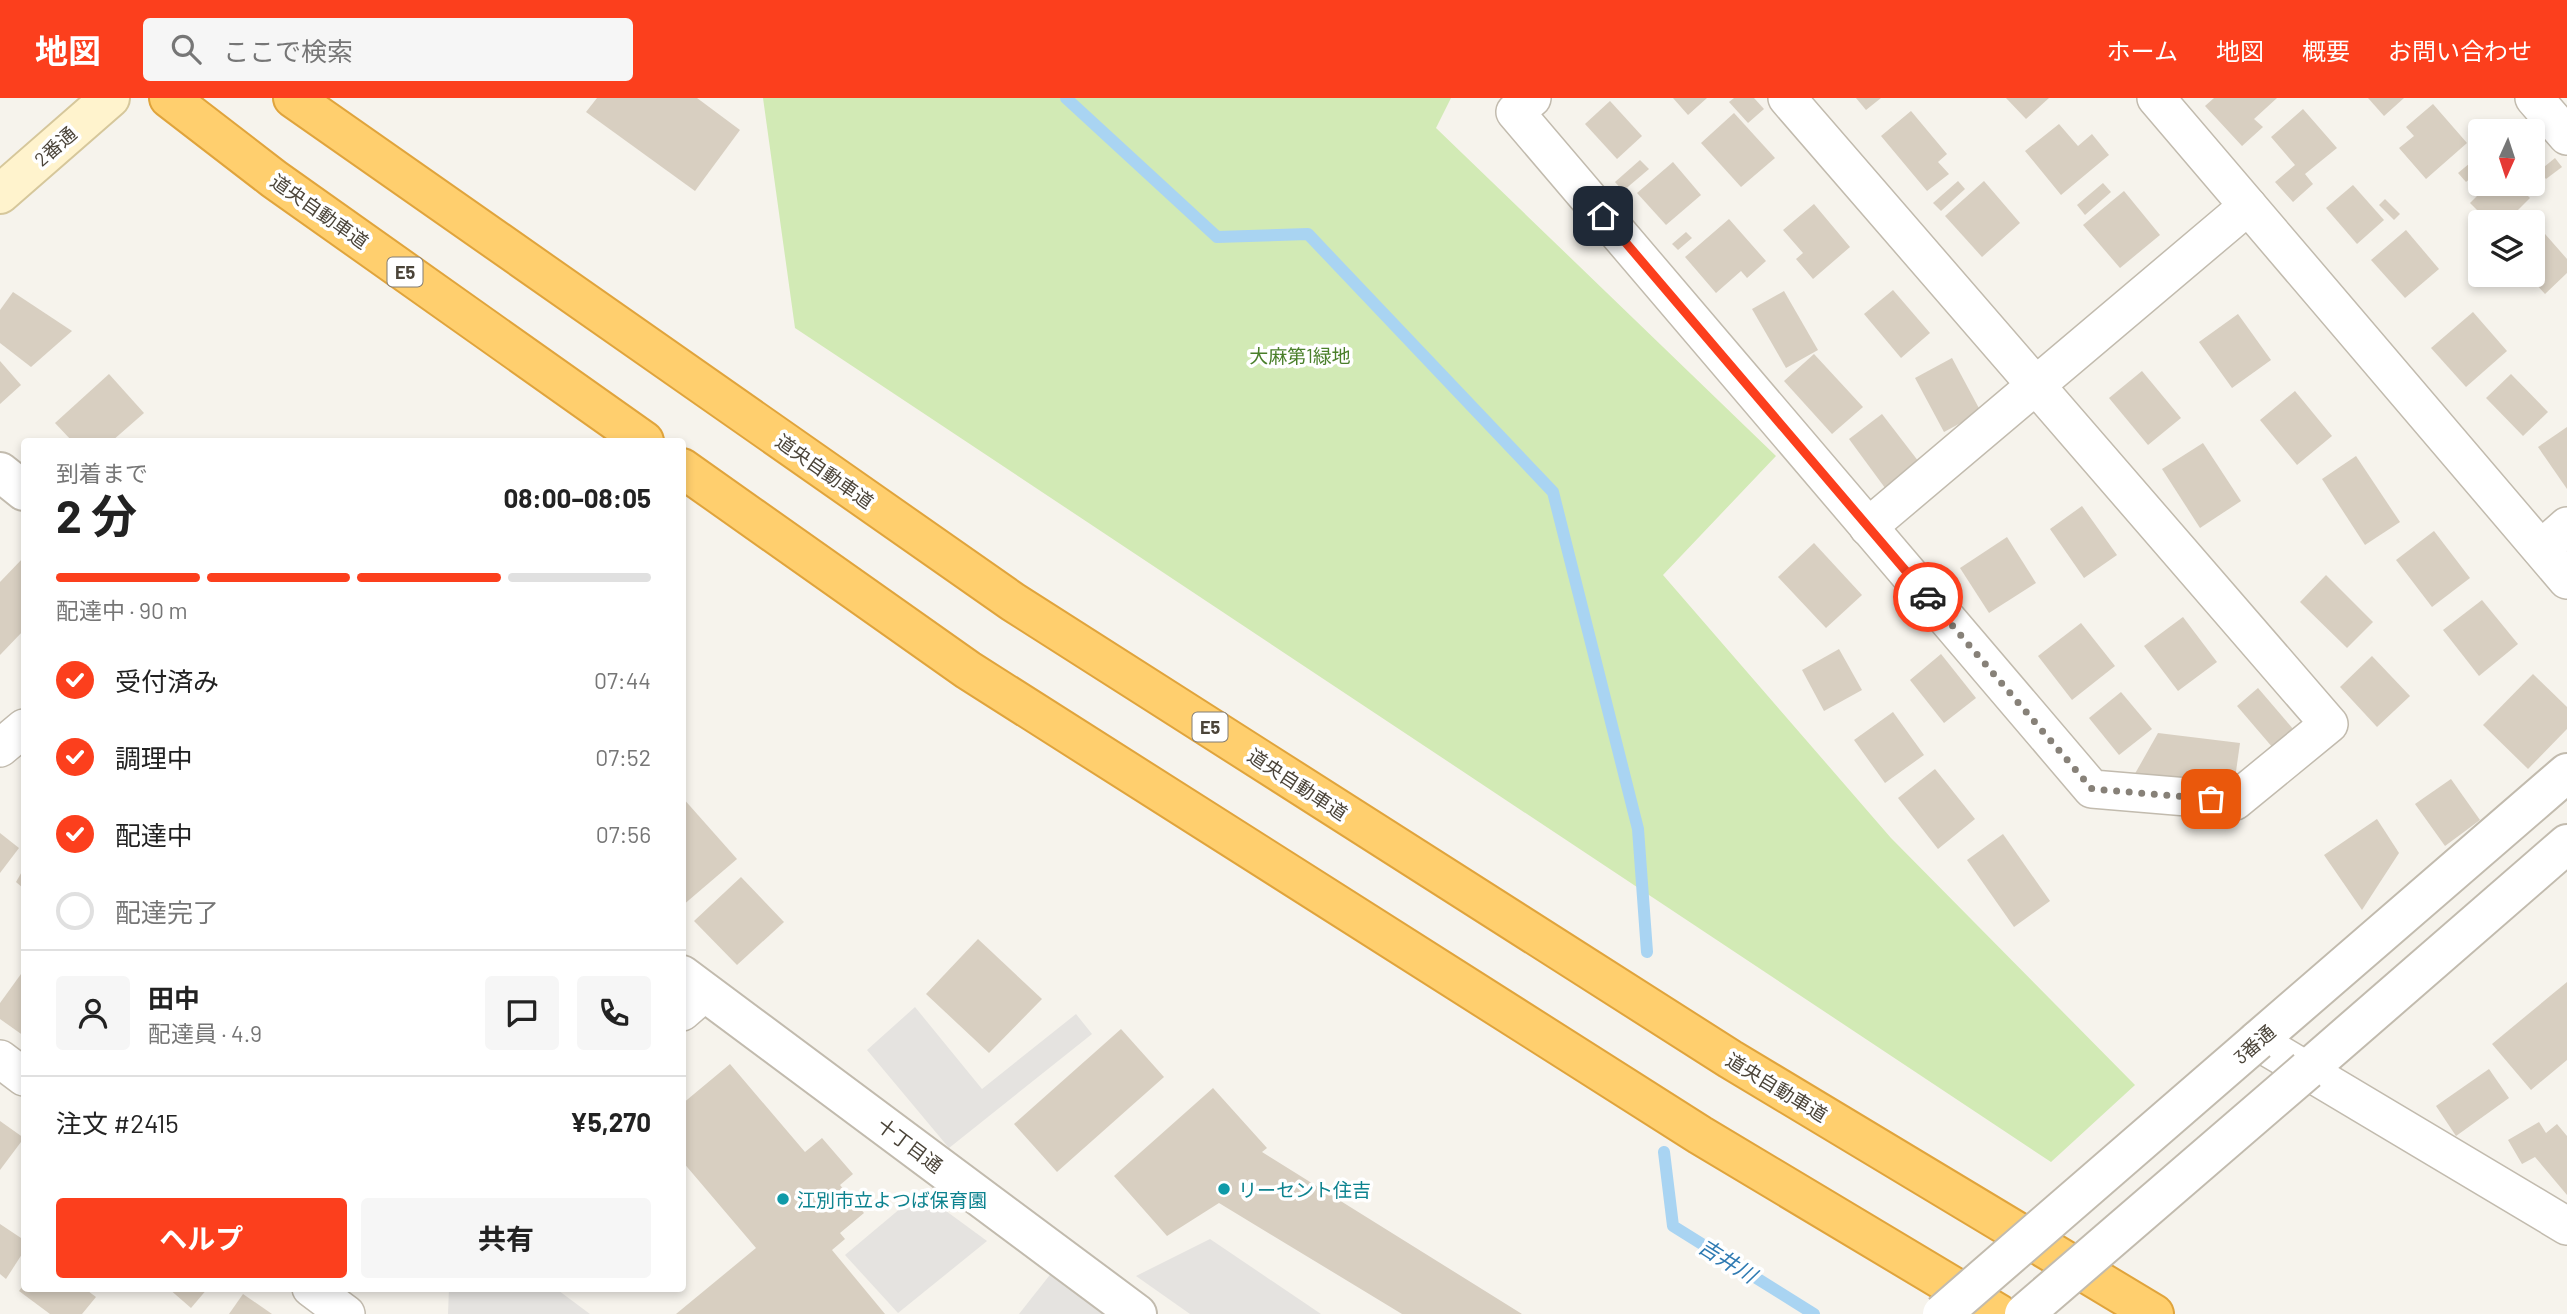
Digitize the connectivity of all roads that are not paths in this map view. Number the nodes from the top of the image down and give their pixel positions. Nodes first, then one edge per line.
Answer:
1 (110, 98) edge
2 (169, 98) edge
3 (293, 98) edge
4 (1532, 98) edge
5 (1787, 98) edge
6 (2155, 98) edge
7 (2534, 98) edge
8 (2567, 136) edge
9 (2, 192) edge
10 (2248, 206) junction
11 (2037, 386) junction
12 (641, 438) edge
13 (686, 471) edge
14 (0, 472) edge
15 (21, 489) edge
16 (1868, 527) junction
17 (2554, 538) edge
18 (2567, 580) edge
19 (21, 730) edge
20 (0, 748) edge
21 (2567, 773) edge
22 (2567, 844) edge
23 (690, 993) edge
24 (2257, 1041) junction
25 (2307, 1070) junction
26 (2567, 1226) edge
27 (1137, 1314) edge
28 (1942, 1314) edge
29 (1999, 1314) edge
30 (2024, 1314) edge
31 (2154, 1314) edge

1 - 9 main road, 2番通
2 - 12 highway, 道央自動車道 / E5
3 - 31 highway, 道央自動車道 / E5
4 - 16 street
5 - 11 street
6 - 10 street
7 - 8 street
10 - 11 street
10 - 17 street
11 - 16 street
11 - 16 street
13 - 29 highway
14 - 15 street
17 - 18 street
19 - 20 street
21 - 24 street, 3番通
22 - 25 street
23 - 27 street, 十丁目通
24 - 25 street
24 - 28 street, 3番通, bridge
25 - 26 street
25 - 30 street, bridge

